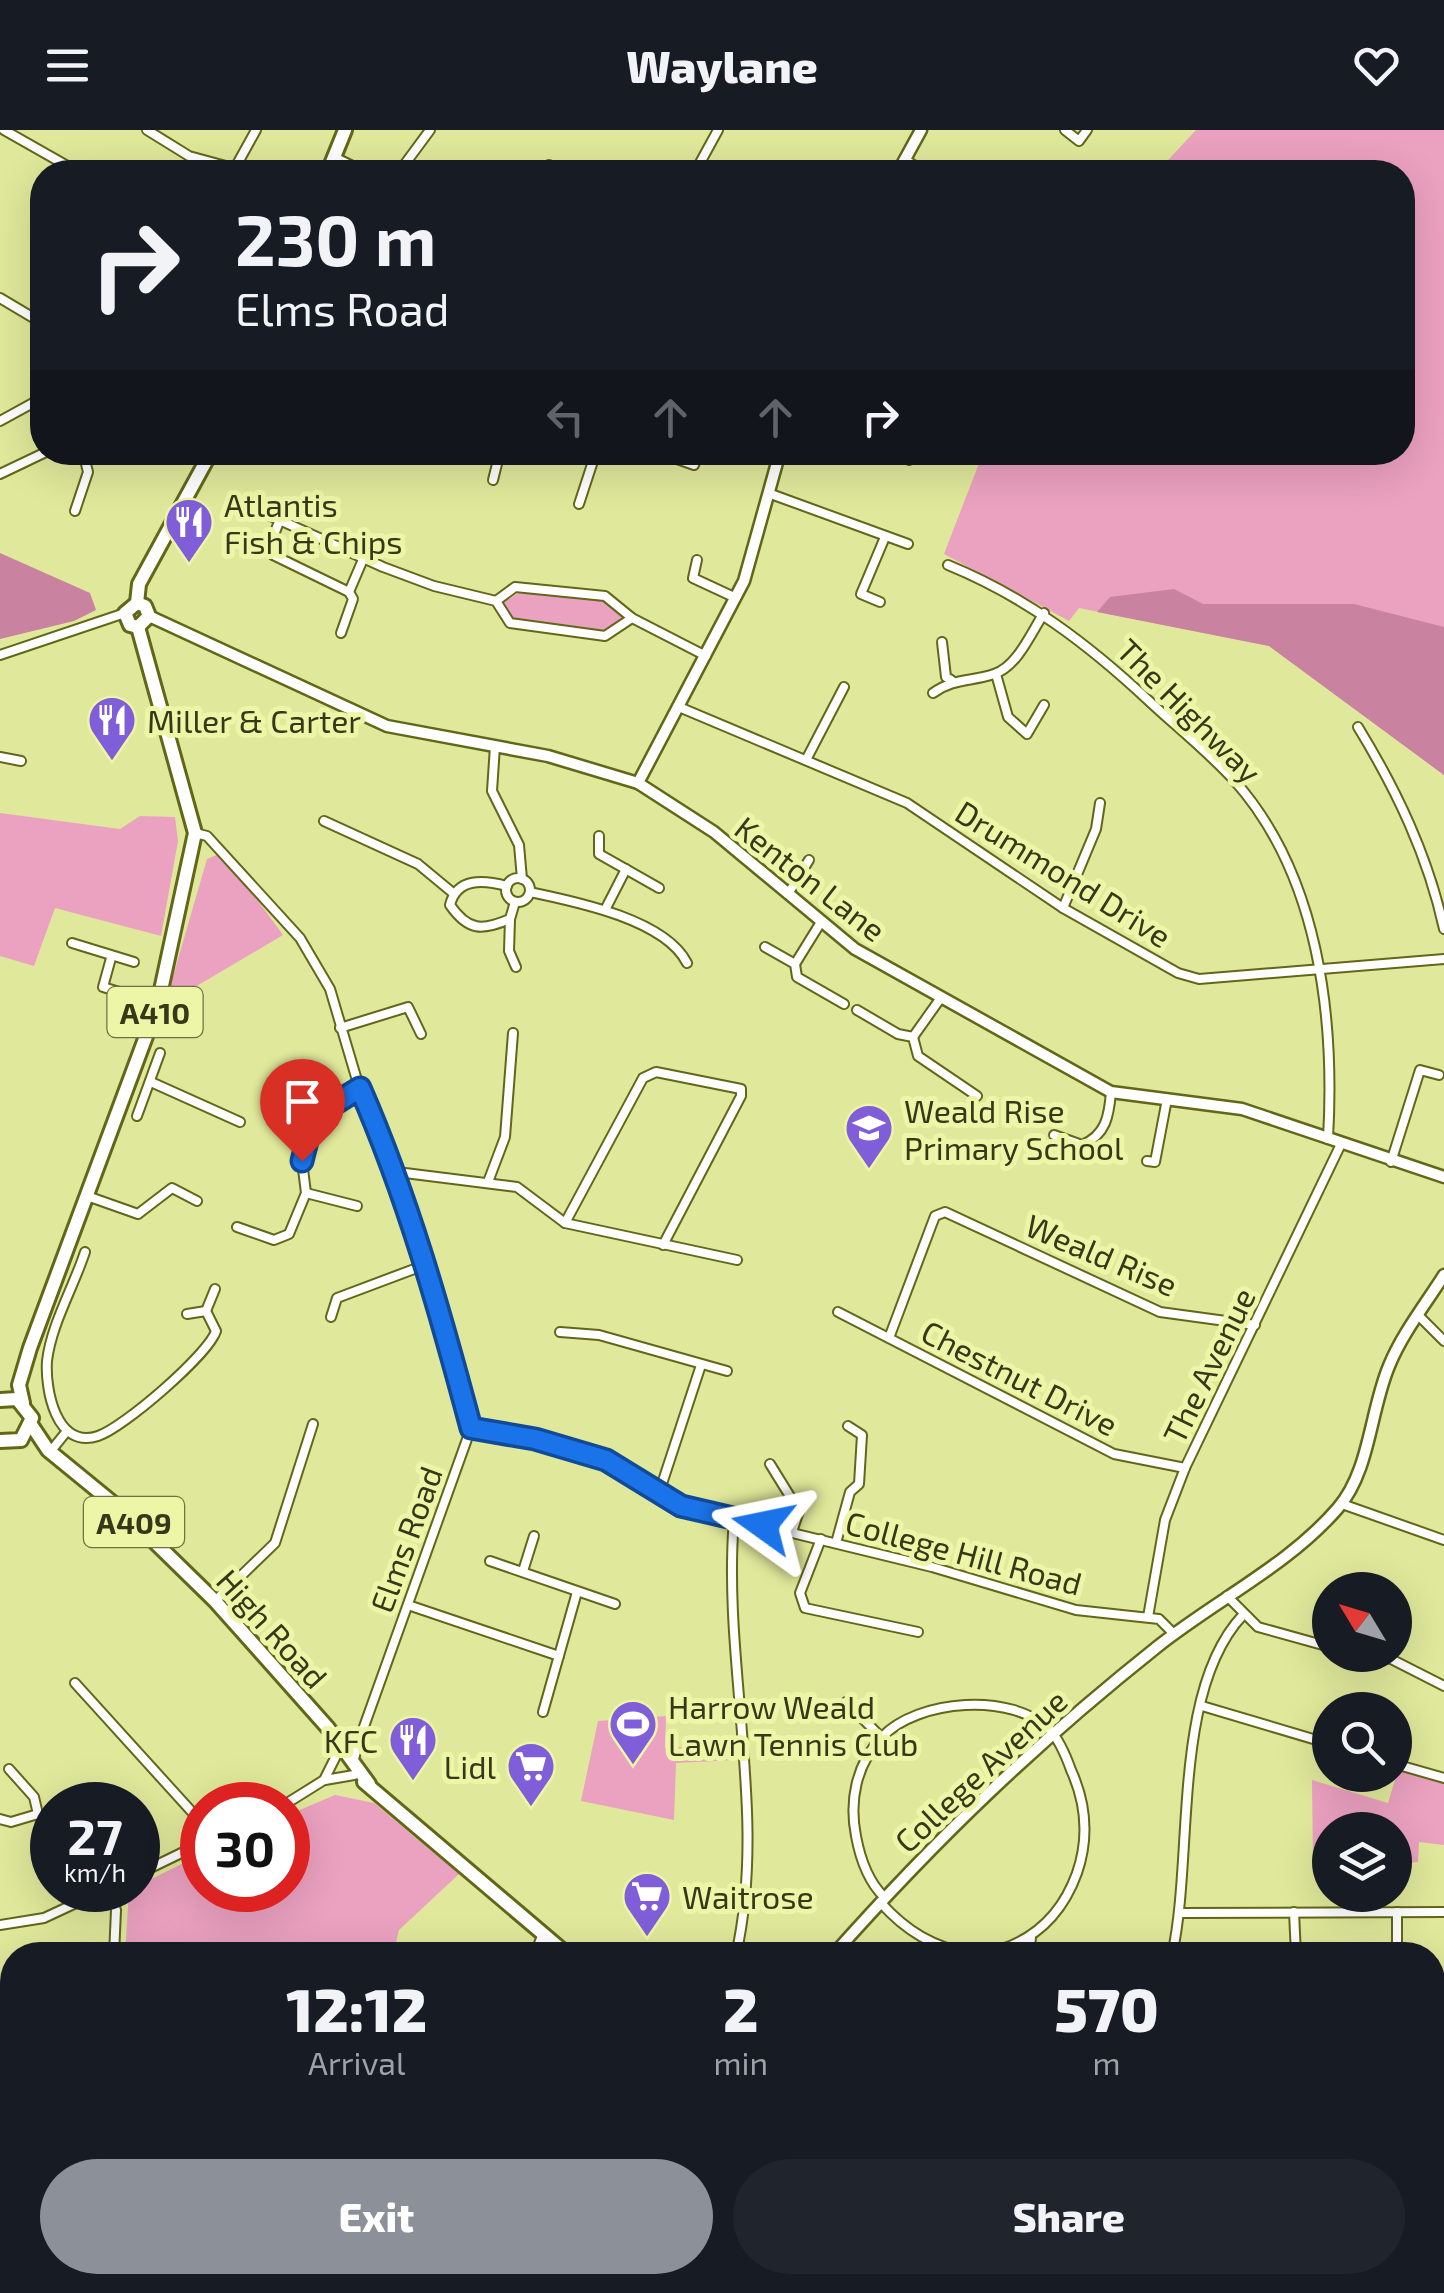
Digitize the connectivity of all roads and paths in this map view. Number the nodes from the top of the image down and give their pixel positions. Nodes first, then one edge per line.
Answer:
1 (4, 130) edge
2 (147, 130) edge
3 (172, 130) edge
4 (256, 130) edge
5 (345, 130) edge
6 (430, 130) edge
7 (718, 130) edge
8 (920, 130) edge
9 (1065, 130) edge
10 (1086, 130) edge
11 (166, 141) junction
12 (334, 157) junction
13 (904, 158) joint
14 (57, 160) edge
15 (204, 160) edge
16 (239, 160) edge
17 (333, 160) edge
18 (340, 160) edge
19 (408, 160) edge
20 (702, 160) edge
21 (907, 160) edge
22 (0, 298) edge
23 (30, 316) edge
24 (30, 405) edge
25 (0, 421) edge
26 (30, 460) edge
27 (86, 465) edge
28 (203, 465) edge
29 (497, 465) edge
30 (592, 465) edge
31 (776, 465) edge
32 (0, 474) edge
33 (493, 480) dead end
34 (768, 493) junction
35 (580, 504) dead end
36 (251, 507) dead end
37 (75, 512) dead end
38 (280, 520) junction
39 (885, 536) junction
40 (908, 544) dead end
41 (364, 557) junction
42 (697, 560) dead end
43 (948, 565) dead end
44 (348, 592) junction
45 (736, 598) junction
46 (496, 602) junction
47 (880, 602) dead end
48 (137, 603) junction
49 (125, 613) junction
50 (1044, 613) junction
51 (149, 616) junction
52 (632, 618) junction
53 (138, 627) junction
54 (340, 633) dead end
55 (942, 642) dead end
56 (0, 655) edge
57 (706, 656) junction
58 (996, 674) junction
59 (951, 680) junction
60 (844, 687) dead end
61 (934, 694) dead end
62 (1044, 705) dead end
63 (679, 707) junction
64 (1358, 728) dead end
65 (495, 746) junction
66 (0, 757) edge
67 (806, 760) junction
68 (21, 761) dead end
69 (638, 783) junction
70 (1100, 803) dead end
71 (324, 822) dead end
72 (195, 834) junction
73 (599, 836) dead end
74 (809, 860) dead end
75 (626, 869) junction
76 (522, 879) junction
77 (507, 886) junction
78 (659, 888) dead end
79 (530, 892) junction
80 (453, 893) junction
81 (788, 894) junction
82 (515, 902) junction
83 (606, 908) junction
84 (1063, 908) junction
85 (510, 920) junction
86 (821, 922) junction
87 (1444, 929) edge
88 (72, 944) dead end
89 (765, 946) dead end
90 (111, 958) junction
91 (1444, 958) edge
92 (134, 962) dead end
93 (687, 963) dead end
94 (795, 964) junction
95 (516, 967) dead end
96 (1320, 969) junction
97 (940, 998) junction
98 (158, 1004) junction
99 (844, 1004) dead end
100 (856, 1010) dead end
101 (340, 1028) junction
102 (421, 1034) dead end
103 (513, 1034) dead end
104 (913, 1037) junction
105 (160, 1053) dead end
106 (134, 1065) junction
107 (1439, 1075) dead end
108 (152, 1077) junction
109 (303, 1078) dead end
110 (360, 1088) junction
111 (1111, 1092) junction
112 (977, 1096) dead end
113 (1167, 1099) junction
114 (136, 1116) dead end
115 (313, 1117) junction
116 (240, 1122) dead end
117 (1054, 1135) dead end
118 (1328, 1139) junction
119 (1340, 1144) junction
120 (1147, 1161) dead end
121 (1391, 1162) junction
122 (396, 1172) junction
123 (1444, 1177) edge
124 (488, 1182) junction
125 (306, 1192) junction
126 (86, 1196) junction
127 (197, 1201) dead end
128 (356, 1206) dead end
129 (564, 1224) junction
130 (237, 1227) dead end
131 (663, 1244) junction
132 (86, 1252) dead end
133 (64, 1256) junction
134 (736, 1260) dead end
135 (82, 1262) junction
136 (425, 1265) junction
137 (1444, 1276) edge
138 (214, 1289) dead end
139 (206, 1311) junction
140 (838, 1312) dead end
141 (187, 1314) dead end
142 (1418, 1315) junction
143 (331, 1317) dead end
144 (1255, 1325) junction
145 (560, 1332) dead end
146 (889, 1338) junction
147 (1444, 1342) edge
148 (702, 1365) junction
149 (727, 1371) dead end
150 (20, 1386) junction
151 (4, 1399) edge
152 (23, 1403) junction
153 (313, 1424) dead end
154 (32, 1426) junction
155 (848, 1426) dead end
156 (471, 1428) junction
157 (67, 1432) junction
158 (21, 1440) junction
159 (2, 1445) edge
160 (49, 1451) junction
161 (770, 1464) dead end
162 (1185, 1468) junction
163 (658, 1496) junction
164 (1342, 1504) junction
165 (734, 1518) junction
166 (792, 1532) junction
167 (534, 1536) dead end
168 (821, 1539) junction
169 (1444, 1540) edge
170 (836, 1543) junction
171 (490, 1561) dead end
172 (523, 1571) junction
173 (577, 1592) junction
174 (1227, 1596) junction
175 (215, 1601) junction
176 (614, 1604) dead end
177 (408, 1605) junction
178 (1242, 1615) junction
179 (1148, 1616) junction
180 (918, 1632) dead end
181 (1174, 1634) junction
182 (1312, 1642) edge
183 (559, 1656) junction
184 (1412, 1669) edge
185 (75, 1682) dead end
186 (1444, 1686) edge
187 (846, 1702) dead end
188 (1202, 1706) junction
189 (543, 1712) dead end
190 (1052, 1732) junction
191 (361, 1735) junction
192 (881, 1737) junction
193 (1312, 1739) edge
194 (338, 1748) junction
195 (353, 1768) junction
196 (8, 1769) dead end
197 (1412, 1769) edge
198 (1444, 1778) edge
199 (324, 1780) junction
200 (310, 1789) edge
201 (30, 1793) edge
202 (180, 1799) edge
203 (30, 1816) edge
204 (0, 1818) edge
205 (882, 1899) junction
206 (57, 1912) edge
207 (116, 1912) edge
208 (1294, 1912) junction
209 (1312, 1912) edge
210 (1397, 1912) edge
211 (1412, 1912) edge
212 (1444, 1912) edge
213 (1181, 1913) junction
214 (0, 1924) edge
215 (542, 1934) junction
216 (1031, 1938) junction
217 (115, 1942) edge
218 (539, 1942) edge
219 (552, 1942) edge
220 (738, 1942) edge
221 (845, 1942) edge
222 (930, 1942) edge
223 (1023, 1942) edge
224 (1031, 1942) edge
225 (1175, 1942) edge
226 (1295, 1942) edge
227 (1398, 1942) edge

1 - 14 street
2 - 11 street
3 - 11 street
4 - 16 street
5 - 12 main road
6 - 19 street
7 - 20 street
8 - 13 street
9 - 10 street
11 - 15 street
12 - 17 main road
12 - 18 street
13 - 21 street
22 - 23 street
24 - 25 street
26 - 32 street
27 - 37 street
28 - 48 main road
29 - 33 street
30 - 35 street
31 - 34 street
34 - 39 street
34 - 45 street
36 - 38 street
38 - 41 street
38 - 44 street
39 - 40 street
39 - 47 street
41 - 44 street
41 - 46 street
42 - 45 street
43 - 50 street, The Highway
44 - 54 street
45 - 57 street
46 - 52 street
46 - 52 street
48 - 49 main road
48 - 51 main road
49 - 53 main road
49 - 56 street
50 - 58 street
50 - 96 street, The Highway
51 - 53 main road
51 - 65 street, Kenton Lane
52 - 57 street
53 - 72 main road, A410
55 - 59 street
57 - 63 street
58 - 59 street
58 - 62 street
59 - 61 street
60 - 67 street
63 - 67 street, Drummond Drive
63 - 69 street
64 - 87 street
65 - 69 street, Kenton Lane
65 - 76 street
66 - 68 street
67 - 84 street, Drummond Drive
69 - 81 street, Kenton Lane
70 - 84 street
71 - 80 street
72 - 98 main road, A410
72 - 101 street
73 - 75 street
74 - 81 street
75 - 78 street
75 - 83 street
76 - 77 street
76 - 79 street
77 - 80 street
77 - 82 street
79 - 82 street
79 - 83 street
80 - 85 street
81 - 86 street, Kenton Lane
82 - 85 street
83 - 93 street
84 - 96 street, Drummond Drive
85 - 95 street
86 - 94 street
86 - 97 street, Kenton Lane
88 - 90 street
89 - 94 street
90 - 92 street
90 - 98 street
91 - 96 street, Drummond Drive
94 - 99 street
96 - 118 street, The Highway
97 - 104 street
97 - 111 street, Kenton Lane
98 - 106 main road, A410
100 - 104 street
101 - 102 street
101 - 110 street
103 - 124 street
104 - 112 street
105 - 108 street
106 - 108 street
106 - 126 main road, A410
107 - 121 street
108 - 114 street
108 - 116 street
109 - 115 street
110 - 115 street
110 - 122 street
111 - 113 street, Kenton Lane
111 - 117 street
113 - 118 street, Kenton Lane
113 - 120 street
115 - 125 street
118 - 119 street, Kenton Lane
119 - 121 street, Kenton Lane
119 - 144 street, The Avenue
121 - 123 street, Kenton Lane
122 - 124 street
122 - 136 street
124 - 129 street
125 - 128 street
125 - 130 street
126 - 127 street
126 - 133 main road, A410
129 - 131 street
129 - 131 street
131 - 134 street
132 - 135 street
133 - 135 street
133 - 150 main road, A410
135 - 157 street
136 - 143 street
136 - 156 street
137 - 142 street
138 - 139 street
139 - 141 street
139 - 157 street
140 - 146 street, Chestnut Drive
142 - 147 street
142 - 164 street
144 - 146 street, Weald Rise
144 - 162 street, The Avenue
145 - 148 street
146 - 162 street, Chestnut Drive
148 - 149 street
148 - 163 street
150 - 151 main road, A410
150 - 152 main road, A410
151 - 152 main road
152 - 154 main road, High Road
153 - 175 street
154 - 158 main road
154 - 160 main road, High Road / A409
155 - 170 street
156 - 163 street, College Hill Road
156 - 177 street, Elms Road
157 - 160 street
158 - 159 main road
158 - 160 main road, High Road / A409
160 - 175 main road, High Road / A409
161 - 166 street
162 - 179 street, The Avenue
163 - 165 street, College Hill Road
164 - 169 street
164 - 174 street
165 - 166 street, College Hill Road
165 - 220 street
166 - 168 street, College Hill Road
167 - 172 street
168 - 170 street, College Hill Road
168 - 180 street
170 - 179 street, College Hill Road
171 - 172 street
172 - 173 street
173 - 176 street
173 - 183 street
174 - 178 street
174 - 181 street
175 - 194 main road, High Road / A409
177 - 183 street
177 - 191 street, Elms Road
178 - 182 street
178 - 188 street
179 - 181 street, College Hill Road
181 - 190 street, College Avenue
183 - 189 street
184 - 186 street
185 - 202 street
187 - 192 street
188 - 193 street
188 - 213 street
190 - 192 street
190 - 205 street, College Avenue
190 - 216 street
191 - 194 street
191 - 195 street, Elms Road
192 - 205 street
194 - 195 main road, High Road / A409
194 - 199 street
195 - 199 street
195 - 215 main road, High Road / A409
196 - 201 street
197 - 198 street
199 - 200 street
203 - 204 street
205 - 221 street, College Avenue
205 - 222 street
206 - 214 street
207 - 217 street
208 - 209 street
208 - 213 street
208 - 226 street
210 - 227 street
211 - 212 street
213 - 225 street
215 - 218 street
215 - 219 main road, High Road / A409
216 - 223 street
216 - 224 street

